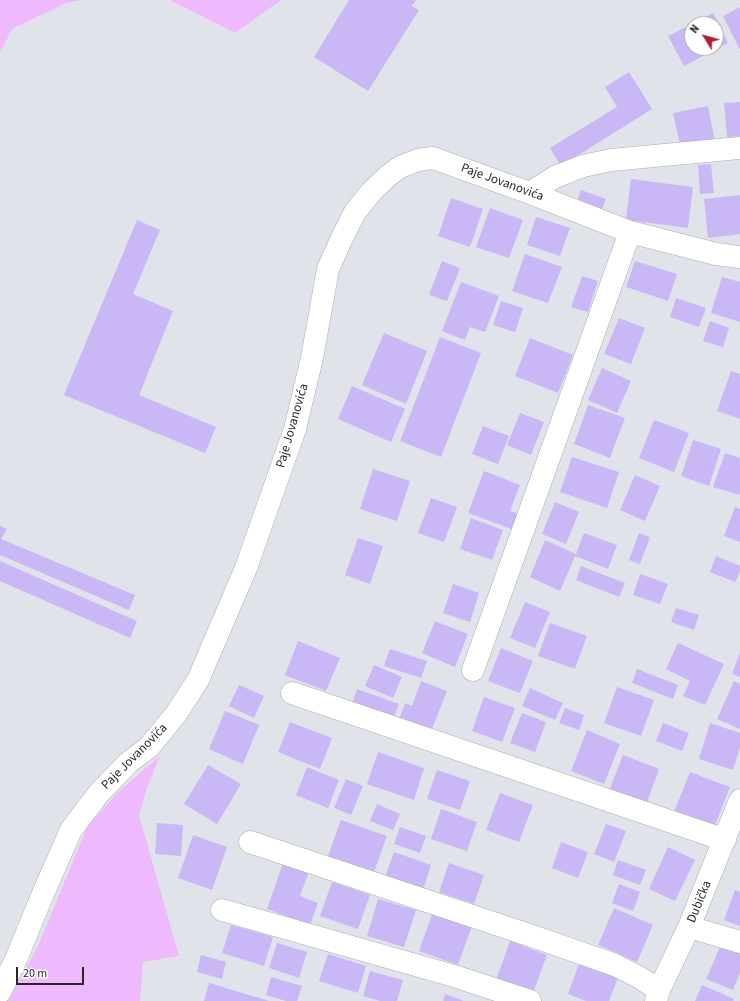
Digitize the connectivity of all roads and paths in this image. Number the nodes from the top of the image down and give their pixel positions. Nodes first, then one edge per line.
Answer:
1 (740, 148) edge
2 (530, 192) junction
3 (630, 232) junction
4 (740, 257) edge
5 (473, 670) dead end
6 (292, 692) dead end
7 (740, 800) edge
8 (725, 840) junction
9 (250, 842) dead end
10 (222, 910) dead end
11 (689, 927) junction
12 (740, 942) edge
13 (0, 992) edge
14 (657, 995) edge
15 (530, 1001) edge

1 - 2 street
2 - 3 street, Paje Jovanovića
2 - 13 street, Paje Jovanovića
3 - 4 street, Paje Jovanovića
3 - 5 street
6 - 8 street
7 - 8 street, Dubička
8 - 11 street, Dubička
9 - 14 street
10 - 15 street
11 - 12 street
11 - 14 street, Dubička

